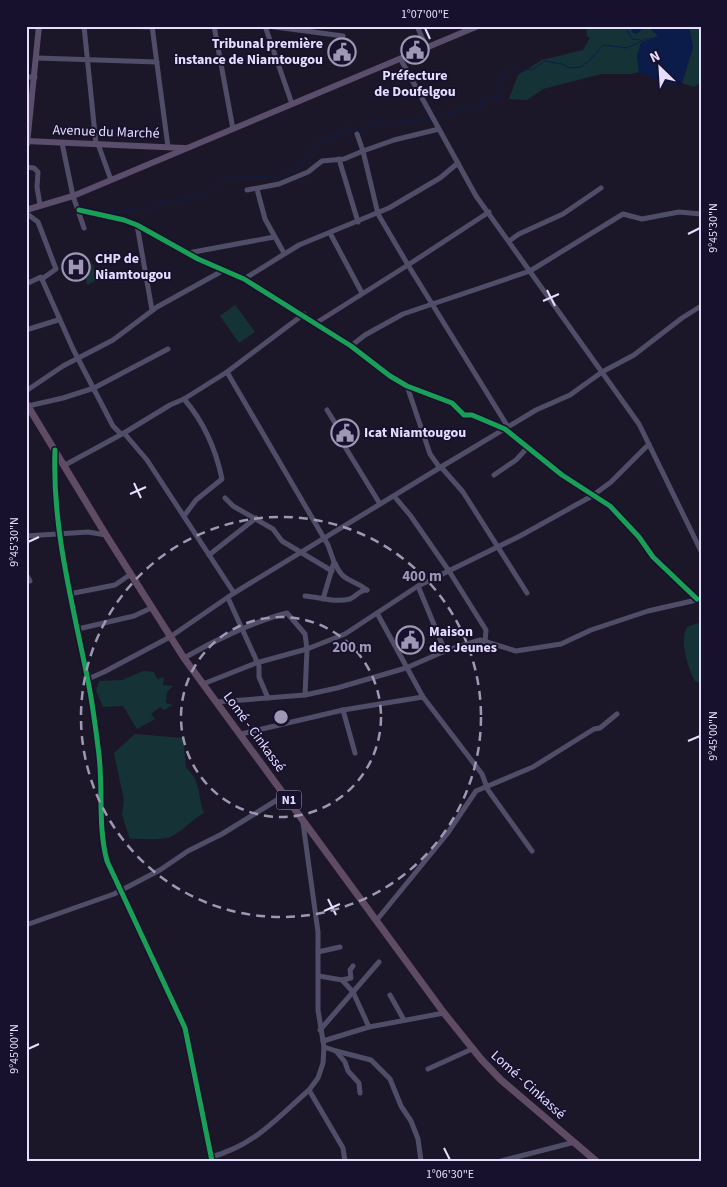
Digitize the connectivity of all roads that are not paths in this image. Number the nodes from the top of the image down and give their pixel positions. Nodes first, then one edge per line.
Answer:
1 (39, 26) edge
2 (84, 26) edge
3 (121, 26) edge
4 (214, 26) edge
5 (267, 26) edge
6 (417, 26) edge
7 (478, 26) edge
8 (152, 27) edge
9 (343, 36) dead end
10 (427, 49) junction
11 (37, 58) junction
12 (87, 60) junction
13 (401, 60) junction
14 (157, 62) junction
15 (35, 77) junction
16 (26, 78) edge
17 (292, 104) junction
18 (439, 129) junction
19 (233, 130) junction
20 (357, 134) dead end
21 (26, 142) edge
22 (62, 143) junction
23 (97, 144) junction
24 (168, 147) junction
25 (185, 148) junction
26 (363, 152) junction
27 (339, 159) junction
28 (458, 164) junction
29 (26, 168) edge
30 (111, 180) junction
31 (601, 188) dead end
32 (257, 189) junction
33 (247, 190) dead end
34 (73, 196) junction
35 (40, 205) junction
36 (701, 208) edge
37 (79, 210) junction
38 (26, 211) edge
39 (489, 212) junction
40 (692, 212) junction
41 (378, 214) junction
42 (701, 214) edge
43 (358, 222) junction
44 (137, 225) junction
45 (84, 228) dead end
46 (330, 233) junction
47 (274, 237) junction
48 (509, 241) junction
49 (284, 253) junction
50 (187, 254) junction
51 (408, 265) junction
52 (224, 270) junction
53 (530, 271) junction
54 (42, 279) junction
55 (244, 279) junction
56 (26, 284) edge
57 (362, 293) junction
58 (432, 302) junction
59 (701, 306) edge
60 (152, 310) junction
61 (304, 314) junction
62 (58, 320) junction
63 (316, 323) junction
64 (26, 330) edge
65 (351, 346) junction
66 (168, 349) dead end
67 (79, 358) junction
68 (227, 372) junction
69 (602, 372) junction
70 (407, 386) junction
71 (94, 388) junction
72 (26, 391) edge
73 (184, 399) junction
74 (27, 404) edge
75 (327, 410) dead end
76 (507, 428) junction
77 (123, 434) junction
78 (649, 444) junction
79 (528, 447) junction
80 (55, 450) junction
81 (65, 465) junction
82 (440, 467) junction
83 (494, 476) dead end
84 (394, 496) junction
85 (592, 496) junction
86 (226, 498) dead end
87 (380, 504) junction
88 (184, 516) junction
89 (256, 518) junction
90 (60, 532) junction
91 (106, 535) junction
92 (26, 536) edge
93 (325, 539) junction
94 (699, 544) edge
95 (498, 547) junction
96 (701, 551) edge
97 (302, 552) junction
98 (209, 555) junction
99 (334, 562) junction
100 (332, 571) junction
101 (449, 571) junction
102 (26, 574) edge
103 (131, 574) junction
104 (30, 581) dead end
105 (418, 586) junction
106 (234, 593) junction
107 (527, 593) dead end
108 (70, 594) junction
109 (305, 596) dead end
110 (228, 598) junction
111 (323, 599) junction
112 (699, 599) edge
113 (151, 608) junction
114 (377, 613) junction
115 (78, 629) junction
116 (243, 630) junction
117 (170, 636) junction
118 (485, 642) junction
119 (307, 649) junction
120 (445, 651) junction
121 (184, 658) junction
122 (256, 663) junction
123 (406, 668) junction
124 (88, 679) junction
125 (203, 684) junction
126 (305, 695) junction
127 (423, 697) junction
128 (268, 698) junction
129 (217, 702) junction
130 (343, 710) junction
131 (617, 714) dead end
132 (241, 734) junction
133 (355, 753) dead end
134 (488, 785) junction
135 (285, 794) junction
136 (303, 820) junction
137 (532, 851) dead end
138 (121, 889) junction
139 (376, 921) junction
140 (26, 925) edge
141 (340, 947) dead end
142 (318, 952) junction
143 (379, 962) dead end
144 (353, 966) dead end
145 (319, 976) junction
146 (342, 980) junction
147 (353, 992) junction
148 (390, 995) dead end
149 (444, 1013) junction
150 (404, 1020) junction
151 (369, 1027) junction
152 (320, 1030) junction
153 (324, 1044) junction
154 (472, 1049) junction
155 (336, 1051) junction
156 (428, 1069) dead end
157 (309, 1090) junction
158 (360, 1093) dead end
159 (575, 1142) junction
160 (211, 1159) edge
161 (345, 1161) edge
162 (421, 1161) edge
163 (502, 1161) edge
164 (596, 1161) edge

1 - 11 main road
2 - 12 street
3 - 8 street
4 - 19 street
5 - 9 street
5 - 17 street
6 - 10 street
7 - 10 main road
8 - 14 street
10 - 13 main road
11 - 12 street
11 - 15 main road
12 - 14 street
12 - 23 street
13 - 17 main road
13 - 18 street
14 - 24 street
15 - 16 street
15 - 21 main road
17 - 19 main road
18 - 26 street
18 - 28 street
19 - 25 main road
20 - 26 street
21 - 22 main road, Avenue du Marché
22 - 23 main road, Avenue du Marché
22 - 34 street
23 - 24 main road, Avenue du Marché
23 - 30 street
24 - 25 main road, Avenue du Marché
25 - 30 main road
26 - 27 street
26 - 41 street
27 - 32 street
27 - 43 street
28 - 39 street
28 - 41 street
29 - 35 street
30 - 34 main road
31 - 48 street
32 - 33 street
32 - 47 street
34 - 35 main road
34 - 37 street
35 - 38 main road
36 - 40 street
37 - 44 street
37 - 45 street
38 - 54 street
39 - 48 street
39 - 51 street
40 - 42 street
40 - 53 street
41 - 43 street
41 - 51 street
43 - 46 street
44 - 50 street
44 - 60 street
46 - 49 street
46 - 57 street
47 - 49 street
47 - 50 street
48 - 53 street
49 - 55 street
50 - 52 street
51 - 57 street
51 - 58 street
52 - 55 street
52 - 60 street
53 - 58 street
53 - 69 street
54 - 56 street
54 - 62 street
55 - 61 street
57 - 63 street
58 - 65 street
58 - 76 street
59 - 69 street
60 - 67 street
61 - 63 street
61 - 68 street
62 - 64 street
62 - 67 street
63 - 65 street
65 - 70 street
66 - 71 street
67 - 71 street
67 - 72 street
68 - 73 street
68 - 93 street
69 - 76 street
69 - 78 street
70 - 76 street
70 - 82 street
71 - 74 street
71 - 77 street
73 - 77 street
73 - 88 street
74 - 80 highway, Lomé - Cinkassé / N1
75 - 87 street
76 - 79 street
76 - 82 street
77 - 81 street
77 - 88 street
78 - 85 street
78 - 94 street
79 - 83 street
79 - 85 street
80 - 81 highway, Lomé - Cinkassé / N1
80 - 90 street
81 - 91 highway, Lomé - Cinkassé / N1
82 - 84 street
82 - 95 street
84 - 87 street
84 - 101 street
85 - 95 street
85 - 112 street
86 - 89 street
87 - 93 street
88 - 98 street
89 - 97 street
89 - 98 street
90 - 91 street
90 - 92 street
90 - 108 street
91 - 103 highway, Lomé - Cinkassé / N1
93 - 97 street
93 - 99 street
94 - 96 street
95 - 101 street
95 - 107 street
97 - 100 street
97 - 106 street
98 - 106 street
99 - 100 street
99 - 111 street
100 - 111 street
101 - 105 street
101 - 118 street
102 - 104 street
103 - 108 street
103 - 113 highway, Lomé - Cinkassé / N1
105 - 114 street
105 - 120 street
106 - 110 street
108 - 115 street
109 - 111 street
110 - 116 street
110 - 117 street
112 - 118 street
113 - 115 street
113 - 117 highway, Lomé - Cinkassé / N1
114 - 119 street
114 - 123 street
115 - 124 street
116 - 119 street
116 - 121 street
116 - 122 street
117 - 121 highway, Lomé - Cinkassé / N1
117 - 124 street
118 - 120 street
119 - 122 street
119 - 126 street
120 - 123 street
121 - 125 highway, Lomé - Cinkassé / N1
122 - 125 street
122 - 128 street
123 - 126 street
123 - 127 street
124 - 138 street
125 - 129 highway, Lomé - Cinkassé / N1
126 - 128 street
127 - 130 street
127 - 134 street
128 - 129 street
129 - 132 highway, Lomé - Cinkassé / N1
130 - 132 street
130 - 133 street
131 - 134 street
132 - 135 highway, Lomé - Cinkassé / N1
134 - 137 street
134 - 139 street
135 - 136 highway, Lomé - Cinkassé / N1
135 - 138 street
136 - 139 highway, Lomé - Cinkassé / N1
136 - 142 street
138 - 140 street
138 - 160 street
139 - 149 highway, Lomé - Cinkassé / N1
141 - 142 street
142 - 145 street
143 - 147 street
144 - 146 street
145 - 146 street
145 - 152 street
146 - 147 street
147 - 151 street
147 - 152 street
148 - 150 street
149 - 150 street
149 - 154 highway, Lomé - Cinkassé / N1
150 - 151 street
151 - 153 street
152 - 153 street
153 - 155 street
153 - 157 street
154 - 156 street
154 - 159 highway, Lomé - Cinkassé / N1
155 - 158 street
155 - 162 street
157 - 160 street
157 - 161 street
159 - 163 street
159 - 164 highway, Lomé - Cinkassé / N1

